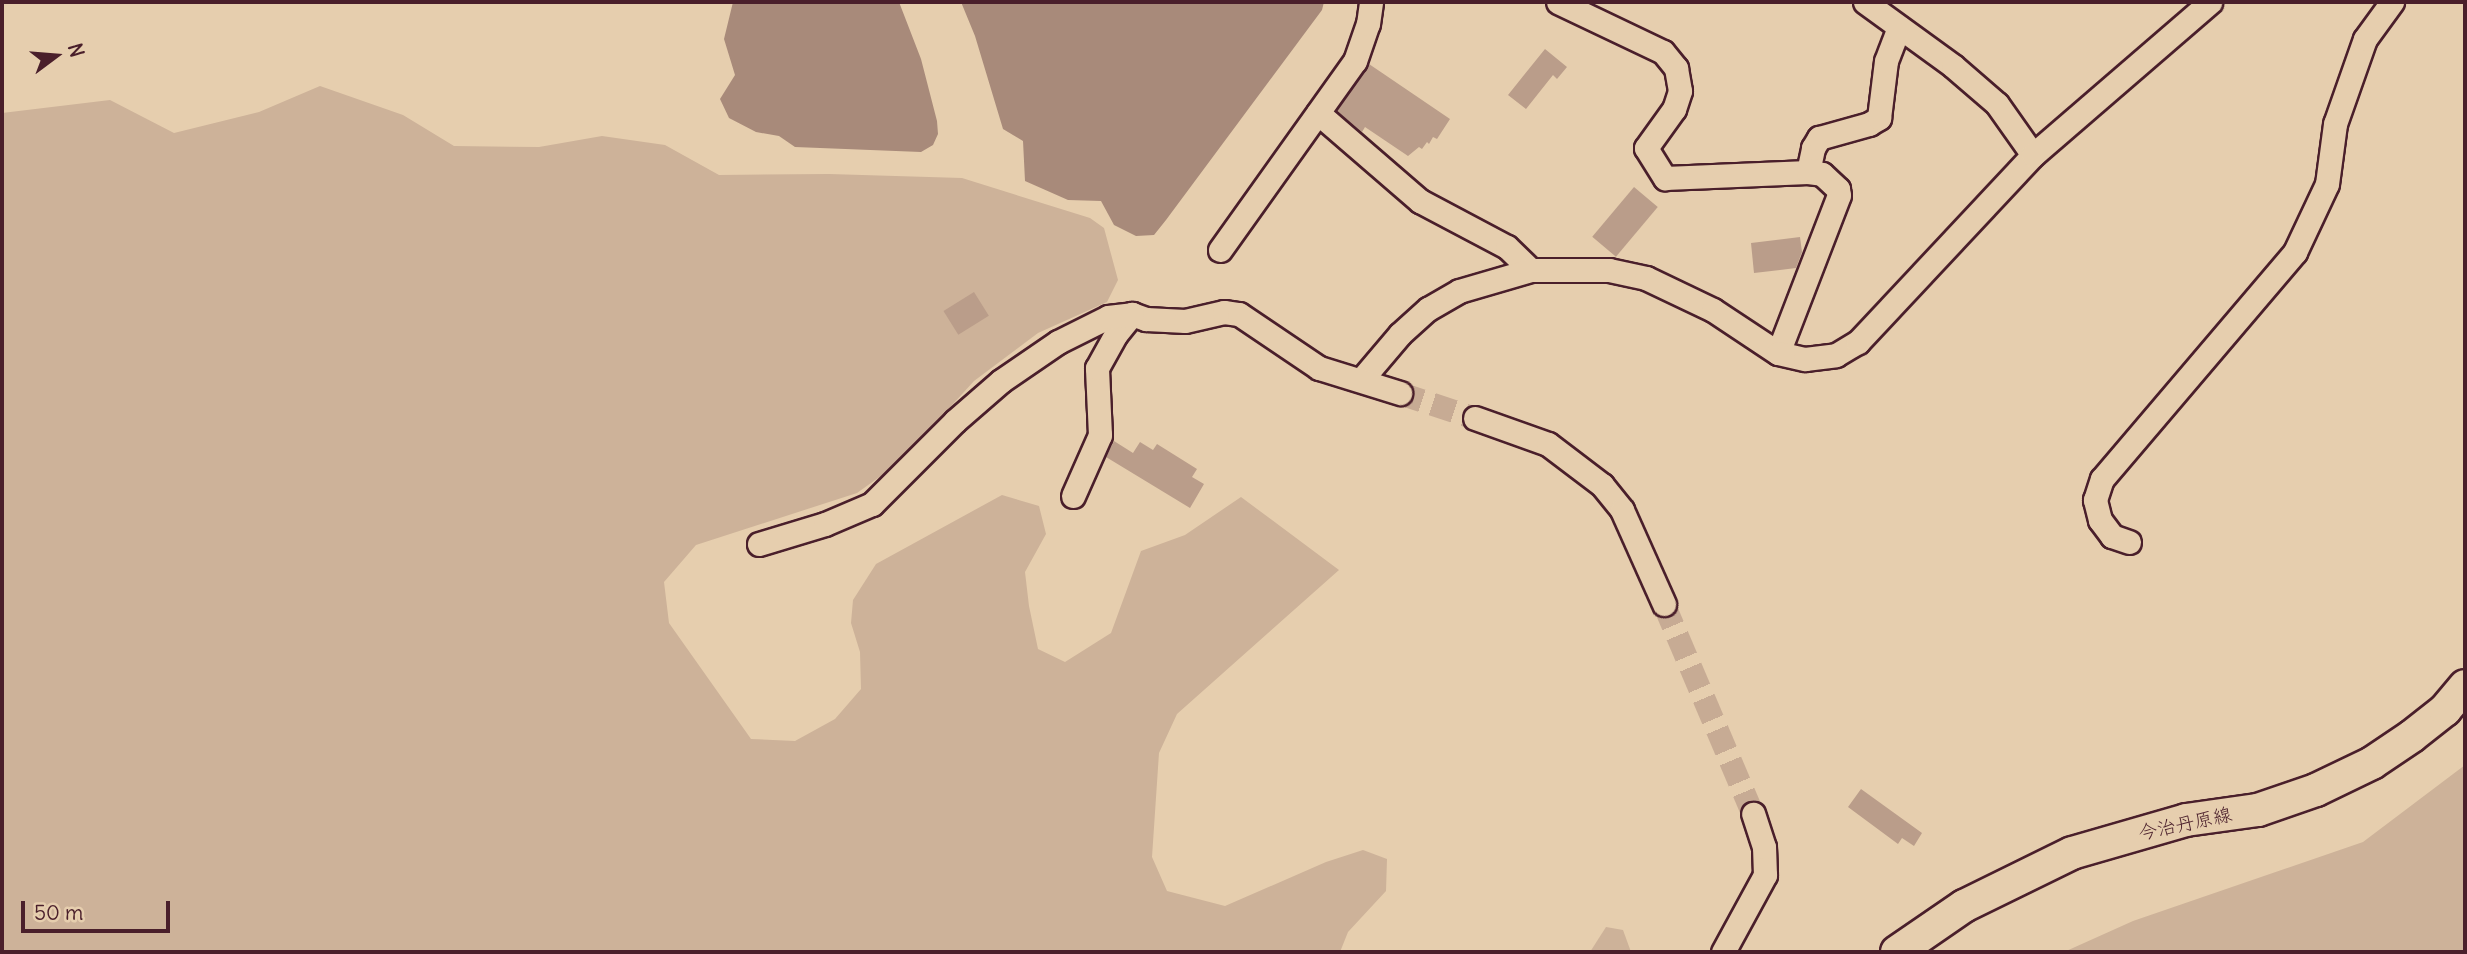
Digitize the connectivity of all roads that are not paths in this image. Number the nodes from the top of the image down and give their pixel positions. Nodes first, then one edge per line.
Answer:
1 (1371, 2) edge
2 (1558, 2) edge
3 (1865, 2) edge
4 (2210, 2) edge
5 (2392, 2) edge
6 (1899, 27) junction
7 (1318, 113) junction
8 (2033, 155) junction
9 (1808, 172) junction
10 (1220, 250) dead end
11 (1531, 270) junction
12 (1132, 314) junction
13 (1778, 353) junction
14 (1361, 380) junction
15 (1400, 393) tunnel mouth
16 (1475, 418) tunnel mouth
17 (1073, 496) dead end
18 (2129, 542) dead end
19 (759, 544) dead end
20 (1664, 604) tunnel mouth
21 (2465, 686) edge
22 (1753, 814) tunnel mouth
23 (1723, 952) edge
24 (1897, 952) edge

1 - 7 street
2 - 9 street
3 - 6 street
4 - 8 street
5 - 18 street
6 - 8 street
6 - 9 street
7 - 10 street
7 - 11 street
8 - 13 street
9 - 13 street
11 - 13 street
11 - 14 street
12 - 14 street
12 - 17 street
12 - 19 street
14 - 15 street
16 - 20 street
21 - 24 main road, 今治丹原線
22 - 23 street

